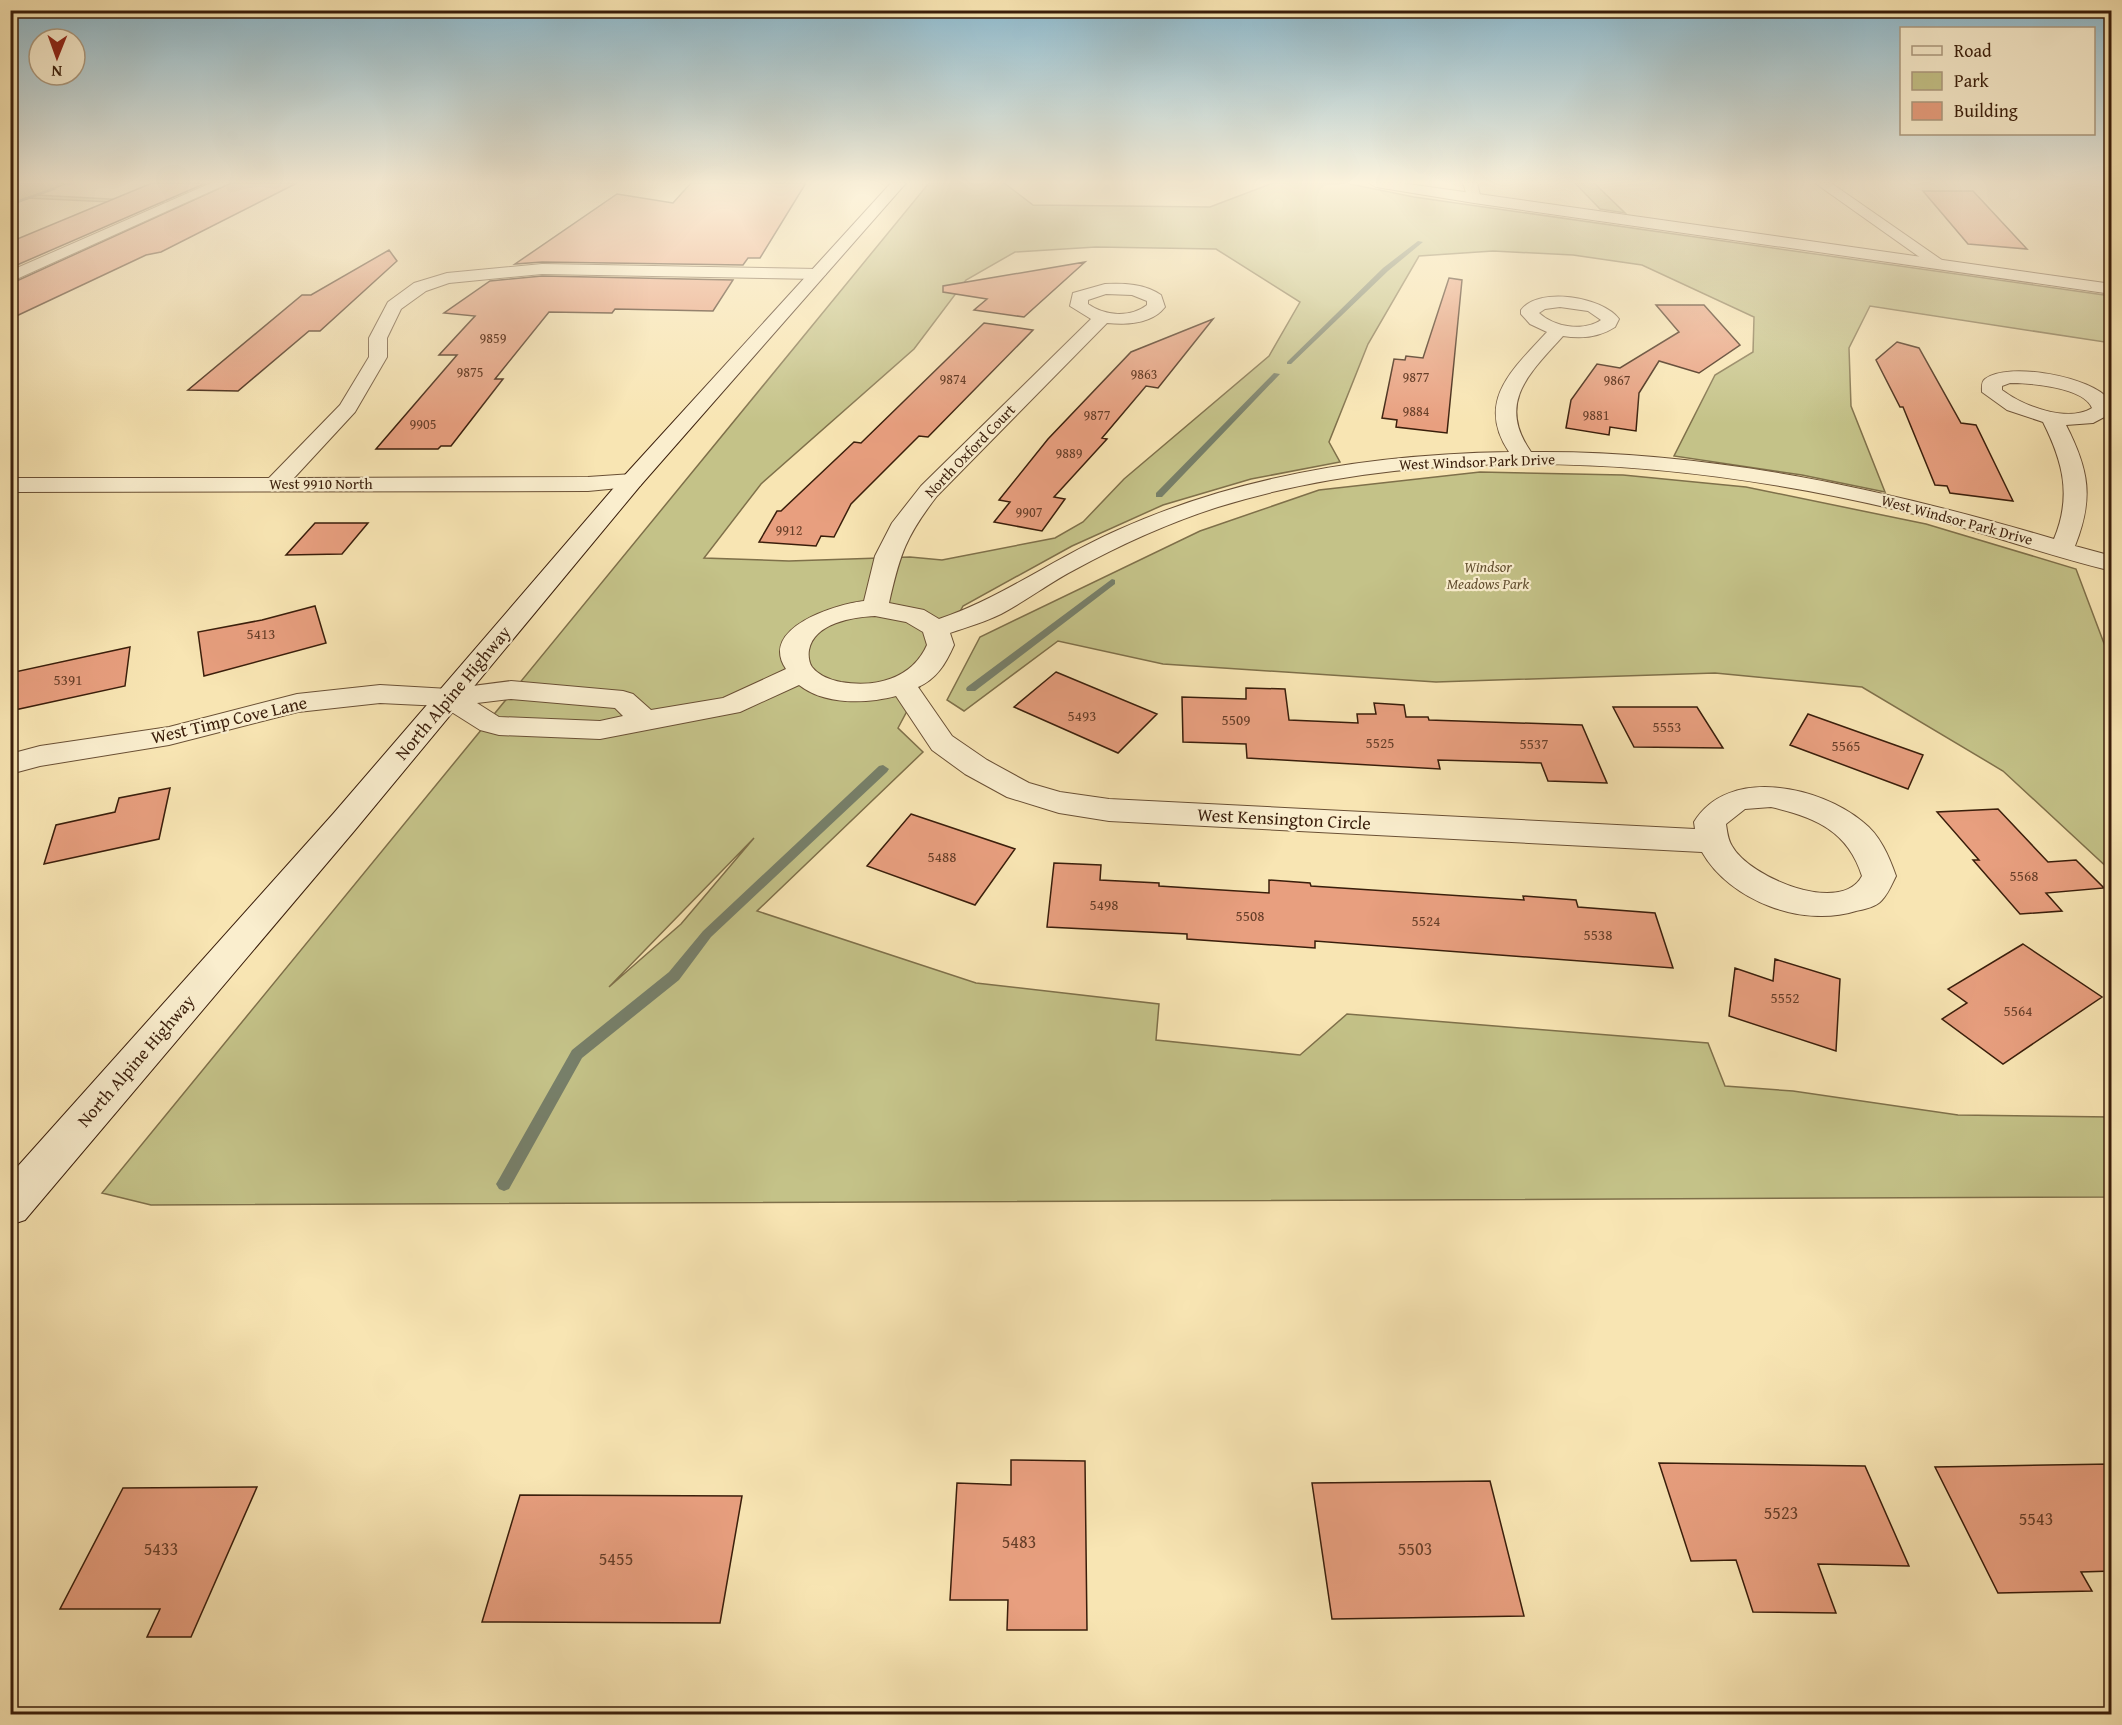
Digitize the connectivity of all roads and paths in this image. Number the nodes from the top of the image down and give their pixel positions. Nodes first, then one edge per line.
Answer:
1 (40, 264) edge
2 (827, 264) edge
3 (1930, 264) edge
4 (1941, 265) joint
5 (818, 274) junction
6 (10, 277) edge
7 (2112, 288) edge
8 (1103, 317) dead end
9 (1559, 329) dead end
10 (2051, 417) junction
11 (1523, 457) junction
12 (632, 481) junction
13 (276, 484) junction
14 (10, 485) edge
15 (2062, 549) junction
16 (2112, 564) edge
17 (875, 608) junction
18 (935, 628) junction
19 (801, 673) junction
20 (902, 685) junction
21 (448, 698) junction
22 (10, 764) edge
23 (1712, 841) junction
24 (10, 1206) edge

1 - 6 street
2 - 5 street, North Alpine Highway
3 - 4 street
4 - 7 street
5 - 12 street, North Alpine Highway
5 - 13 street
8 - 17 street, North Oxford Court
9 - 11 street
10 - 10 street
10 - 15 street
11 - 15 street, West Windsor Park Drive
11 - 18 street, West Windsor Park Drive
12 - 13 street, West 9910 North
12 - 21 street, North Alpine Highway
13 - 14 street, West 9910 North
15 - 16 street, West Windsor Park Drive
17 - 18 street
17 - 19 street
18 - 20 street
19 - 20 street
19 - 21 street
20 - 23 street, West Kensington Circle
21 - 22 street, West Timp Cove Lane
21 - 24 street, North Alpine Highway
23 - 23 street

